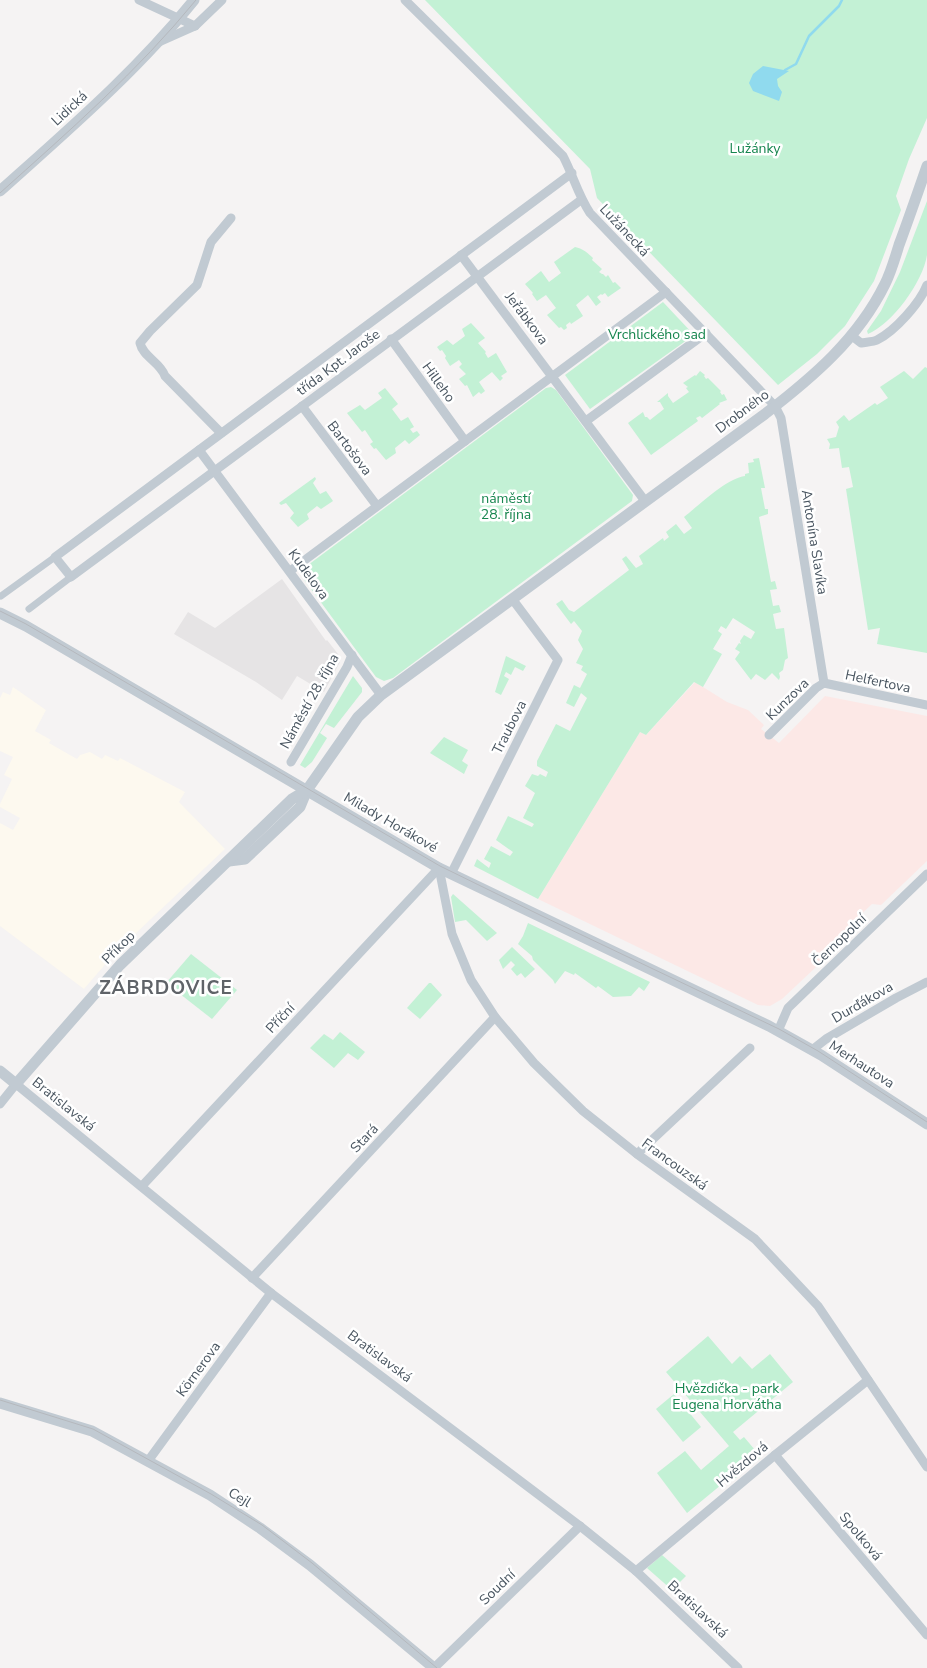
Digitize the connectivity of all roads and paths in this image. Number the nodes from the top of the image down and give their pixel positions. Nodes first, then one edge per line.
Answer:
1 (139, 0) edge
2 (194, 0) edge
3 (222, 0) edge
4 (405, 0) edge
5 (179, 18) junction
6 (195, 26) junction
7 (155, 44) junction
8 (927, 166) edge
9 (572, 173) junction
10 (924, 182) edge
11 (0, 190) edge
12 (581, 200) junction
13 (232, 218) dead end
14 (461, 255) junction
15 (478, 276) junction
16 (927, 284) edge
17 (666, 292) junction
18 (706, 333) junction
19 (852, 336) junction
20 (391, 339) junction
21 (553, 376) junction
22 (302, 406) junction
23 (775, 406) junction
24 (586, 421) junction
25 (221, 433) junction
26 (465, 441) junction
27 (199, 450) junction
28 (215, 471) junction
29 (645, 502) junction
30 (377, 506) junction
31 (55, 557) junction
32 (290, 571) junction
33 (71, 578) junction
34 (1, 596) edge
35 (513, 600) junction
36 (29, 609) dead end
37 (0, 613) edge
38 (352, 655) junction
39 (824, 684) junction
40 (381, 695) junction
41 (927, 705) edge
42 (769, 735) dead end
43 (291, 762) dead end
44 (306, 790) junction
45 (439, 868) junction
46 (451, 874) junction
47 (927, 874) edge
48 (927, 982) edge
49 (495, 1017) junction
50 (779, 1031) junction
51 (750, 1048) dead end
52 (812, 1050) junction
53 (0, 1071) edge
54 (16, 1084) junction
55 (0, 1104) edge
56 (927, 1124) edge
57 (638, 1154) junction
58 (142, 1186) junction
59 (252, 1278) junction
60 (271, 1293) junction
61 (868, 1380) junction
62 (0, 1403) edge
63 (775, 1455) junction
64 (148, 1461) junction
65 (927, 1467) edge
66 (580, 1526) junction
67 (636, 1571) junction
68 (927, 1635) edge
69 (434, 1668) edge
70 (738, 1668) edge

1 - 5 street
2 - 5 street, Lidická
3 - 6 street, Lidická
4 - 9 street, Lužánecká
5 - 6 street
5 - 7 street, Lidická
6 - 7 street, Lidická
7 - 11 street, Lidická
8 - 10 street, Drobného
9 - 12 street, Lužánecká
9 - 14 street, třída Kpt. Jaroše
10 - 19 street, Drobného
12 - 15 street, třída Kpt. Jaroše
12 - 17 street, Lužánecká
13 - 25 street
14 - 15 street
14 - 25 street, třída Kpt. Jaroše
15 - 20 street, třída Kpt. Jaroše
15 - 21 street, Jeřábkova
16 - 19 street
17 - 18 street, Lužánecká
17 - 21 street
18 - 23 street, Lužánecká
18 - 24 street
19 - 23 street, Drobného
20 - 22 street, třída Kpt. Jaroše
20 - 26 street, Hilleho
21 - 24 street
21 - 26 street
22 - 28 street, třída Kpt. Jaroše
22 - 30 street, Bartošova
23 - 29 street, Drobného
23 - 39 street, Antonína Slavíka
24 - 29 street
25 - 27 street, třída Kpt. Jaroše
26 - 30 street
27 - 28 street
27 - 31 street, třída Kpt. Jaroše
28 - 32 street, Kudelova
28 - 33 street, třída Kpt. Jaroše
29 - 35 street
30 - 32 street
31 - 33 street
31 - 34 street, třída Kpt. Jaroše
32 - 38 street, Kudelova
33 - 36 street, třída Kpt. Jaroše
35 - 40 street
35 - 46 street, Traubova
37 - 44 street, Milady Horákové
38 - 40 street, Kudelova
38 - 43 street, Náměstí 28. října
39 - 41 street, Helfertova
39 - 42 street, Kunzova
40 - 44 street
44 - 45 street, Milady Horákové
44 - 54 street, Příkop
45 - 46 street, Milady Horákové
45 - 49 street, Francouzská
45 - 58 street, Příční
46 - 50 street, Milady Horákové
47 - 50 street, Černopolní
48 - 52 street, Durďákova
49 - 57 street, Francouzská
49 - 59 street, Stará
50 - 52 street, Merhautova
51 - 57 street
52 - 56 street, Merhautova
53 - 54 street, Bratislavská
54 - 55 street
54 - 58 street, Bratislavská
57 - 61 street, Francouzská
58 - 59 street, Bratislavská
59 - 60 street, Bratislavská
60 - 64 street, Körnerova
60 - 66 street, Bratislavská
61 - 63 street, Hvězdová
61 - 65 street, Francouzská
62 - 64 street, Cejl
63 - 67 street, Hvězdová
63 - 68 street, Spolková
64 - 69 street, Cejl
66 - 67 street, Bratislavská
66 - 69 street, Soudní
67 - 70 street, Bratislavská

